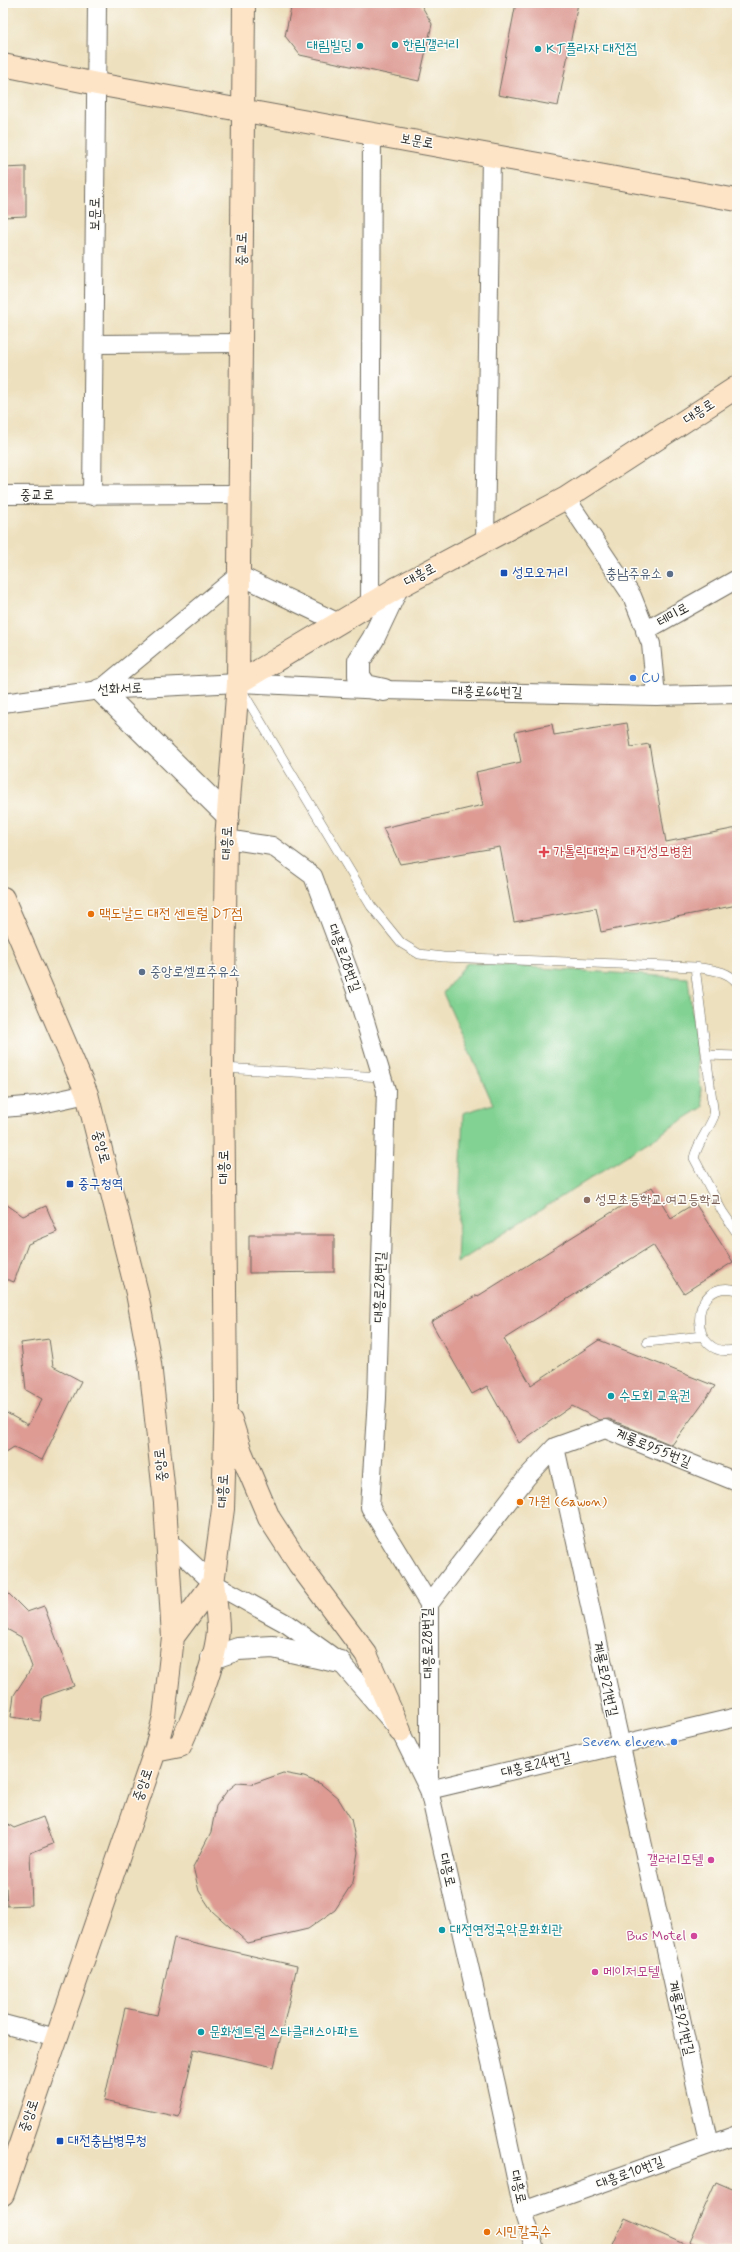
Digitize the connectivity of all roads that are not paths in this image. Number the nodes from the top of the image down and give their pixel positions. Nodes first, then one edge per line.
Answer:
1 (97, 3) edge
2 (244, 3) edge
3 (3, 65) edge
4 (97, 84) junction
5 (244, 110) junction
6 (372, 133) junction
7 (491, 154) junction
8 (737, 200) edge
9 (241, 343) junction
10 (94, 344) junction
11 (737, 387) edge
12 (240, 494) junction
13 (3, 495) edge
14 (92, 496) junction
15 (566, 498) junction
16 (485, 541) junction
17 (239, 575) junction
18 (737, 579) edge
19 (397, 588) junction
20 (370, 604) junction
21 (339, 623) junction
22 (645, 630) junction
23 (238, 683) junction
24 (100, 690) junction
25 (384, 690) junction
26 (737, 694) edge
27 (656, 696) junction
28 (3, 703) edge
29 (228, 816) junction
30 (226, 839) junction
31 (3, 898) edge
32 (695, 967) junction
33 (737, 983) edge
34 (706, 1055) junction
35 (737, 1056) edge
36 (223, 1068) junction
37 (382, 1077) junction
38 (87, 1094) junction
39 (3, 1108) edge
40 (737, 1233) edge
41 (737, 1290) edge
42 (703, 1336) junction
43 (647, 1342) dead end
44 (737, 1349) edge
45 (226, 1401) junction
46 (554, 1447) junction
47 (737, 1482) edge
48 (168, 1540) junction
49 (213, 1583) junction
50 (429, 1604) junction
51 (173, 1637) junction
52 (212, 1658) junction
53 (340, 1662) junction
54 (737, 1717) edge
55 (400, 1731) junction
56 (620, 1746) junction
57 (155, 1752) junction
58 (429, 1790) junction
59 (3, 2024) edge
60 (56, 2038) junction
61 (737, 2135) edge
62 (709, 2145) junction
63 (3, 2194) edge
64 (523, 2211) junction
65 (535, 2249) edge

1 - 4 street
2 - 5 main road, 중교로
3 - 4 main road, 보문로
4 - 5 main road, 보문로
4 - 10 street, 보문로
5 - 6 main road, 보문로
5 - 9 main road, 중교로
6 - 7 main road, 보문로
6 - 20 street
7 - 8 main road, 보문로
7 - 16 street
9 - 10 street
9 - 12 main road, 중교로
10 - 14 street, 보문로
11 - 15 main road, 대흥로
12 - 14 street, 중교로
12 - 17 main road, 중교로
13 - 14 street, 중교로
15 - 16 main road, 대흥로
15 - 22 street
16 - 19 main road, 대흥로
17 - 21 street
17 - 23 main road, 중교로
17 - 24 street
18 - 22 street, 테미로
19 - 20 main road, 대흥로
19 - 25 street
20 - 21 main road, 대흥로
21 - 23 main road, 대흥로
22 - 27 street, 테미로
23 - 24 street, 선화서로
23 - 25 street, 대흥로66번길
23 - 29 main road, 대흥로
23 - 32 lane
24 - 28 street, 선화서로
24 - 29 street
25 - 27 street, 대흥로66번길
26 - 27 street, 대흥로66번길
29 - 30 main road, 대흥로
30 - 36 main road, 대흥로
30 - 37 street, 대흥로28번길
31 - 38 main road, 중앙로
32 - 33 lane
32 - 34 lane
34 - 35 lane
34 - 40 lane
36 - 37 lane
36 - 45 main road, 대흥로
37 - 50 street, 대흥로28번길
38 - 39 street
38 - 48 main road, 중앙로
41 - 42 lane
42 - 43 lane
42 - 44 lane
45 - 49 main road, 대흥로
45 - 55 main road
46 - 47 street, 계룡로955번길
46 - 50 street, 계룡로955번길
46 - 56 street, 계룡로921번길
48 - 49 street
48 - 51 main road, 중앙로
49 - 51 main road, 대흥로
49 - 52 main road
49 - 53 street, 대흥로
50 - 58 street, 대흥로28번길
51 - 57 main road, 중앙로
52 - 53 street
52 - 57 main road
53 - 55 street, 대흥로
54 - 56 street, 대흥로24번길
55 - 58 street, 대흥로
56 - 58 street, 대흥로24번길
56 - 62 street, 계룡로921번길
57 - 60 main road, 중앙로
58 - 64 street, 대흥로
59 - 60 street
60 - 63 main road, 중앙로
61 - 62 street, 대흥로10번길
62 - 64 street, 대흥로10번길
64 - 65 street, 대흥로

